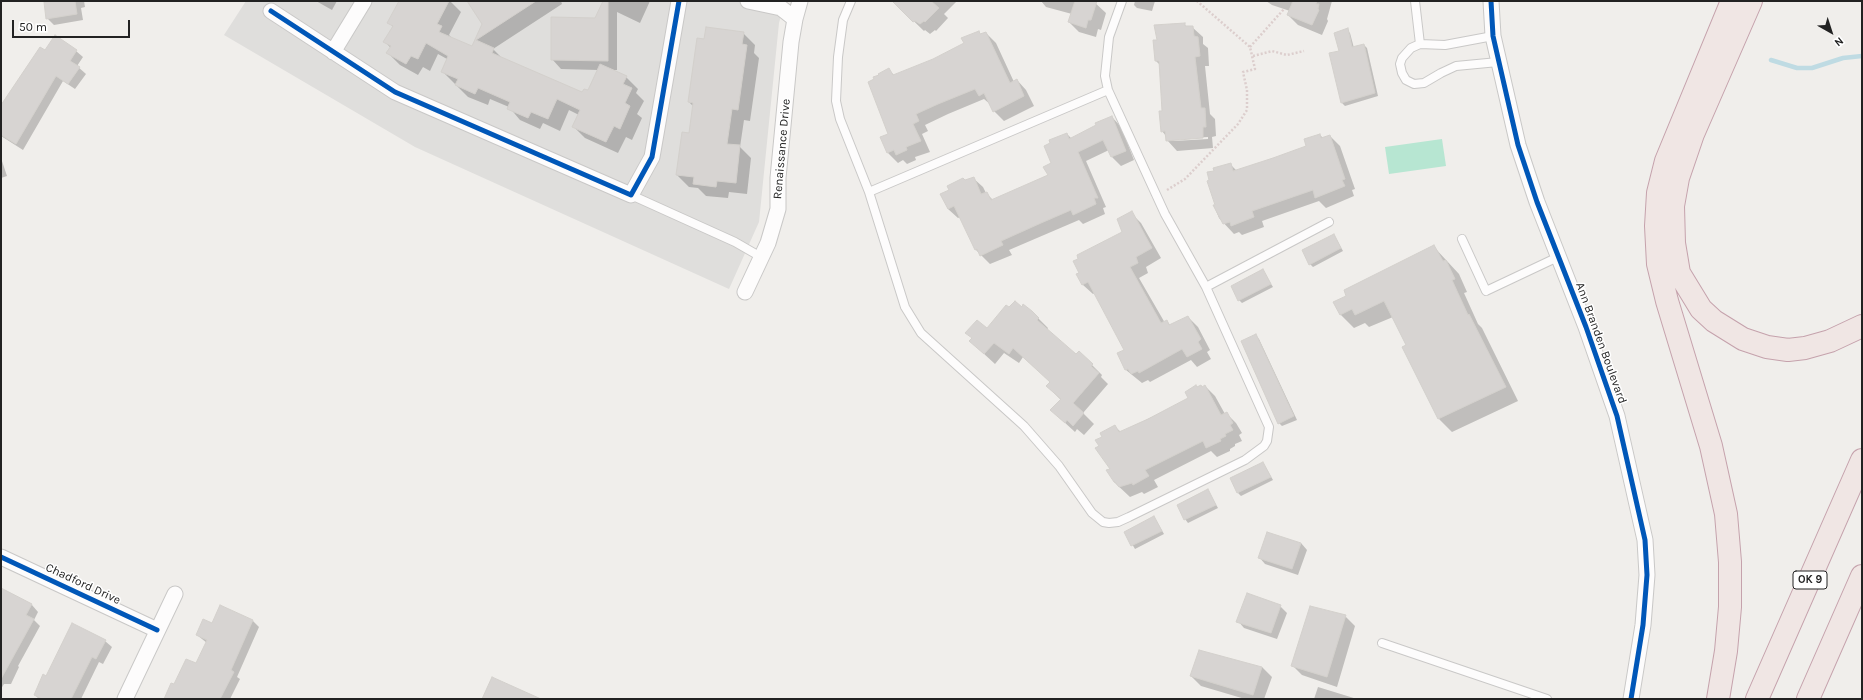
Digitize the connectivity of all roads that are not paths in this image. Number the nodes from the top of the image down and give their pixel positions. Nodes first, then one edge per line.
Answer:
1 (364, 1) edge
2 (679, 1) edge
3 (748, 1) edge
4 (800, 1) edge
5 (851, 1) edge
6 (1122, 1) edge
7 (1415, 1) edge
8 (1491, 1) edge
9 (1732, 1) edge
10 (1751, 1) edge
11 (271, 11) dead end
12 (795, 18) junction
13 (1493, 36) junction
14 (1420, 44) junction
15 (333, 52) junction
16 (1498, 62) junction
17 (1108, 90) junction
18 (869, 192) junction
19 (631, 196) junction
20 (1329, 222) dead end
21 (1462, 239) dead end
22 (1558, 256) junction
23 (761, 257) junction
24 (1206, 287) junction
25 (745, 292) dead end
26 (1862, 326) edge
27 (1862, 460) edge
28 (1, 557) edge
29 (1862, 576) edge
30 (175, 594) dead end
31 (157, 630) junction
32 (1382, 642) dead end
33 (125, 699) edge
34 (1547, 699) edge
35 (1631, 699) edge
36 (1718, 699) edge
37 (1757, 699) edge
38 (1808, 699) edge

1 - 15 street
2 - 19 street
3 - 12 street
4 - 12 street, Renaissance Drive
5 - 18 lane
6 - 17 lane
7 - 14 lane
8 - 13 street, Ann Branden Boulevard
9 - 36 highway
10 - 26 highway
11 - 15 street
12 - 23 street, Renaissance Drive
13 - 14 lane
13 - 16 street, Ann Branden Boulevard
14 - 16 lane
15 - 19 street
16 - 22 street, Ann Branden Boulevard
17 - 18 lane
17 - 24 lane
18 - 24 lane
19 - 23 lane
20 - 24 lane
21 - 22 lane
22 - 35 street, Ann Branden Boulevard
23 - 25 street, Renaissance Drive
27 - 37 highway, OK 9
28 - 31 street, Chadford Drive
29 - 38 highway
30 - 31 street
31 - 33 street
32 - 34 lane

